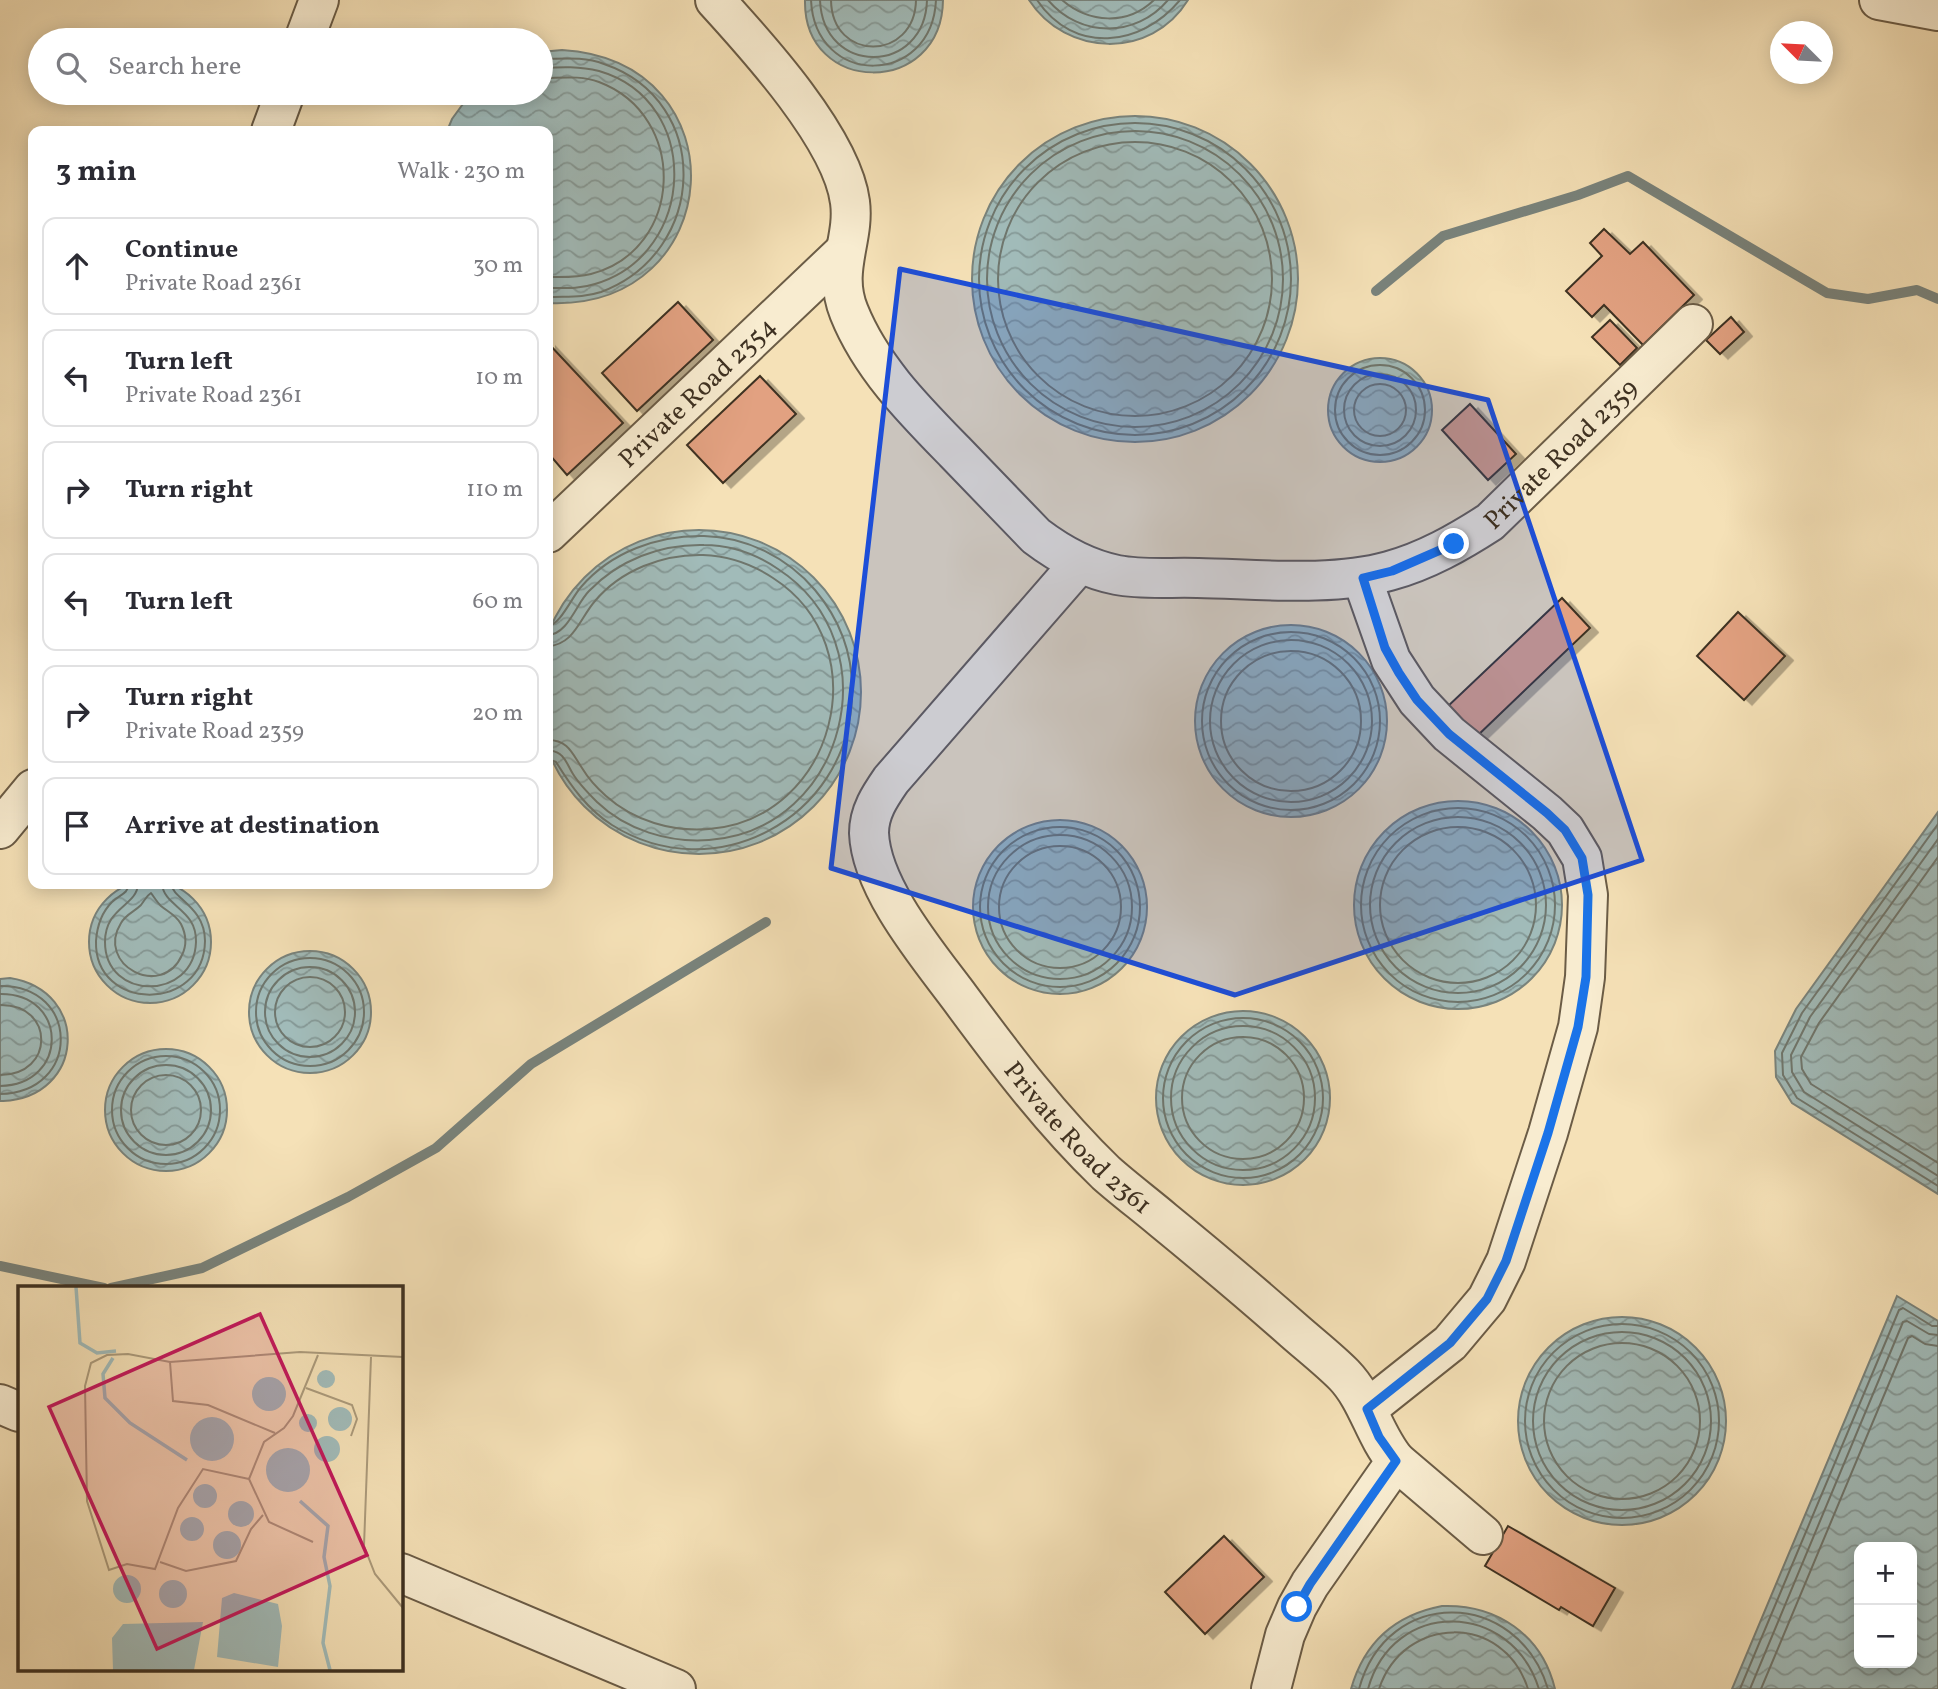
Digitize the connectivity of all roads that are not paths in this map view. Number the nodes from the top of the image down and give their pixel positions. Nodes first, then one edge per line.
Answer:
1 (318, 0) edge
2 (715, 0) edge
3 (1879, 0) edge
4 (1938, 11) edge
5 (308, 28) edge
6 (281, 105) edge
7 (273, 126) edge
8 (844, 252) junction
9 (1693, 324) dead end
10 (553, 528) edge
11 (1079, 564) junction
12 (1363, 578) junction
13 (28, 795) edge
14 (0, 829) edge
15 (0, 1404) edge
16 (1367, 1409) junction
17 (18, 1412) edge
18 (1396, 1461) junction
19 (1483, 1535) dead end
20 (402, 1573) edge
21 (676, 1689) edge
22 (1271, 1689) edge

1 - 5 lane
2 - 8 lane
3 - 4 lane
6 - 7 lane
8 - 10 lane, Private Road 2354
8 - 11 lane
9 - 12 lane, Private Road 2359
11 - 12 lane, Private Road 2359
11 - 16 lane, Private Road 2361
12 - 16 lane
13 - 14 lane
15 - 17 lane
16 - 18 lane, Private Road 2361
18 - 19 lane, Private Road 2361
18 - 22 lane
20 - 21 lane

